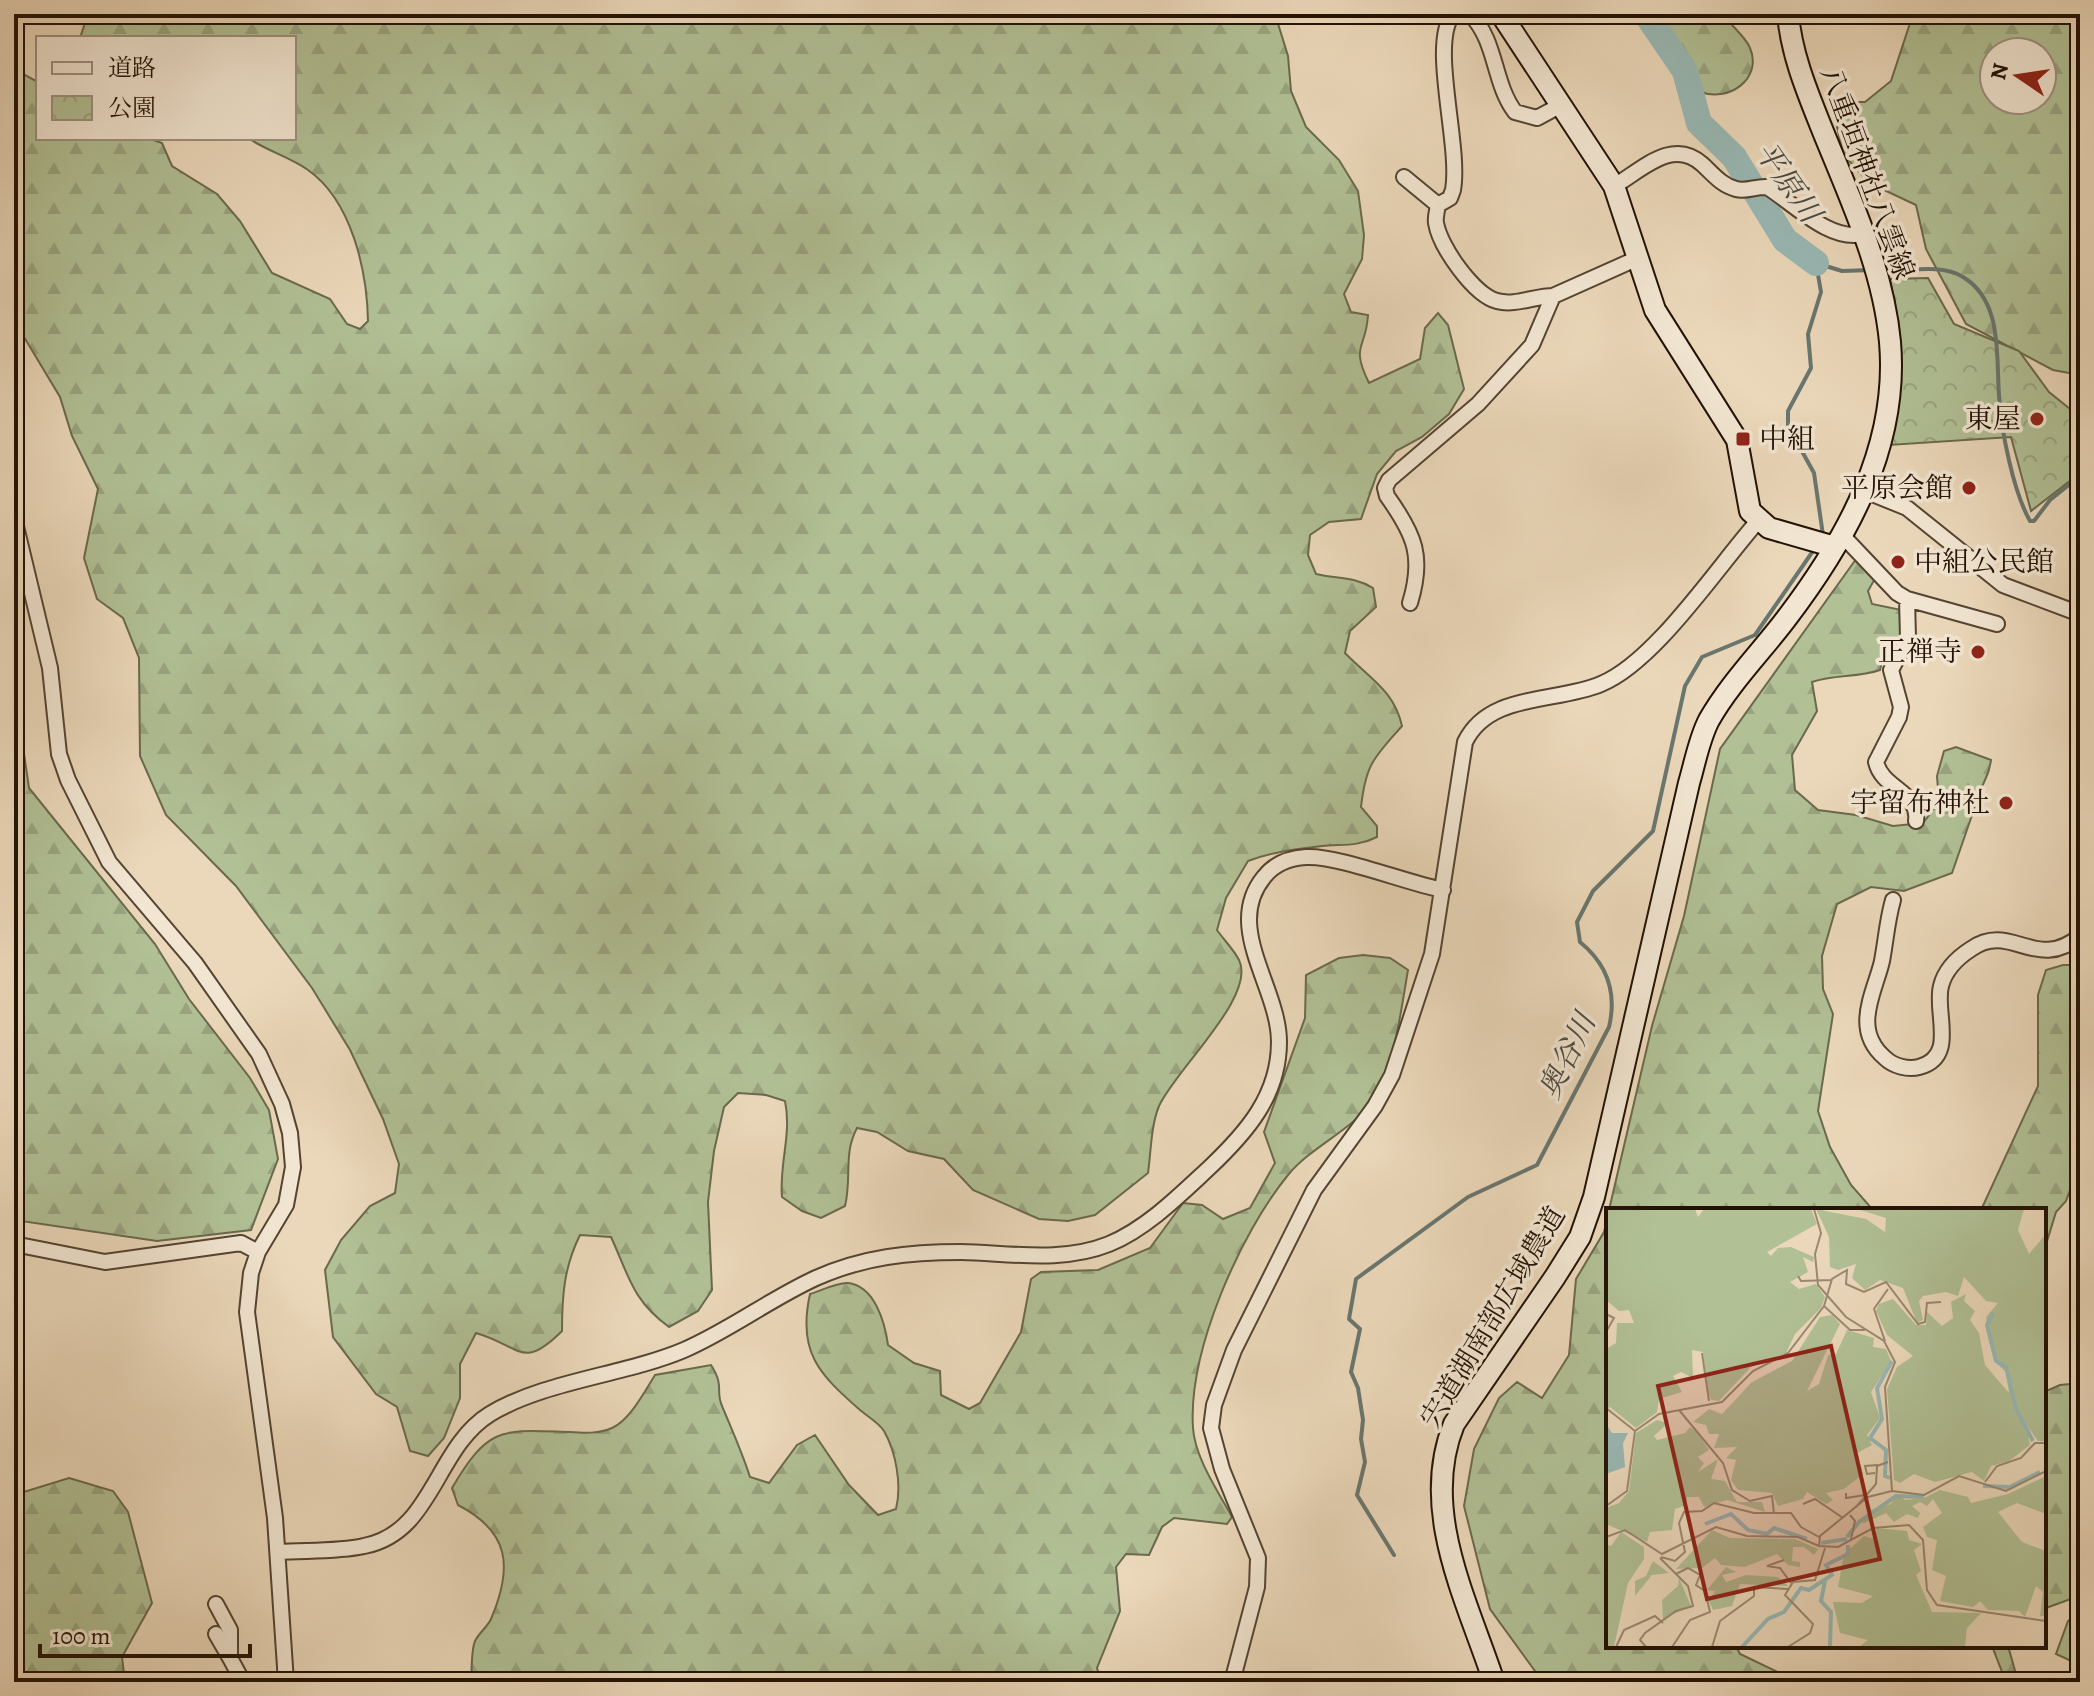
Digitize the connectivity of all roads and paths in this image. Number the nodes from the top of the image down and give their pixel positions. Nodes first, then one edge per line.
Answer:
1 (1453, 14) edge
2 (1470, 14) edge
3 (1501, 14) edge
4 (1788, 14) edge
5 (1561, 105) junction
6 (1404, 177) dead end
7 (1614, 186) junction
8 (1438, 205) junction
9 (1863, 234) junction
10 (1638, 258) junction
11 (1553, 296) junction
12 (1865, 491) junction
13 (14, 518) edge
14 (1758, 521) junction
15 (1838, 541) junction
16 (1907, 599) junction
17 (1410, 603) dead end
18 (2080, 614) edge
19 (1997, 624) dead end
20 (1916, 821) dead end
21 (1443, 890) junction
22 (1893, 900) dead end
23 (2080, 936) edge
24 (2080, 1186) edge
25 (2080, 1204) edge
26 (14, 1244) edge
27 (258, 1252) junction
28 (278, 1552) junction
29 (216, 1604) dead end
30 (216, 1634) dead end
31 (230, 1658) junction
32 (243, 1682) edge
33 (286, 1682) edge
34 (1232, 1682) edge
35 (1494, 1682) edge

1 - 8 street
2 - 5 street
3 - 5 street
4 - 9 street, 八重垣神社八雲線
5 - 7 street
6 - 8 street
7 - 9 street
7 - 10 street
8 - 11 street
9 - 12 street, 八重垣神社八雲線
10 - 11 street
10 - 14 street
11 - 17 street
12 - 15 street, 八重垣神社八雲線
12 - 18 street
13 - 27 street
14 - 15 street
14 - 21 street
15 - 16 street
15 - 35 street, 宍道湖南部広域農道
16 - 19 street
16 - 20 street
21 - 28 street
21 - 34 street
22 - 23 street
24 - 25 street
26 - 27 street
27 - 28 street
28 - 33 street
29 - 31 street
30 - 31 street
31 - 32 street

